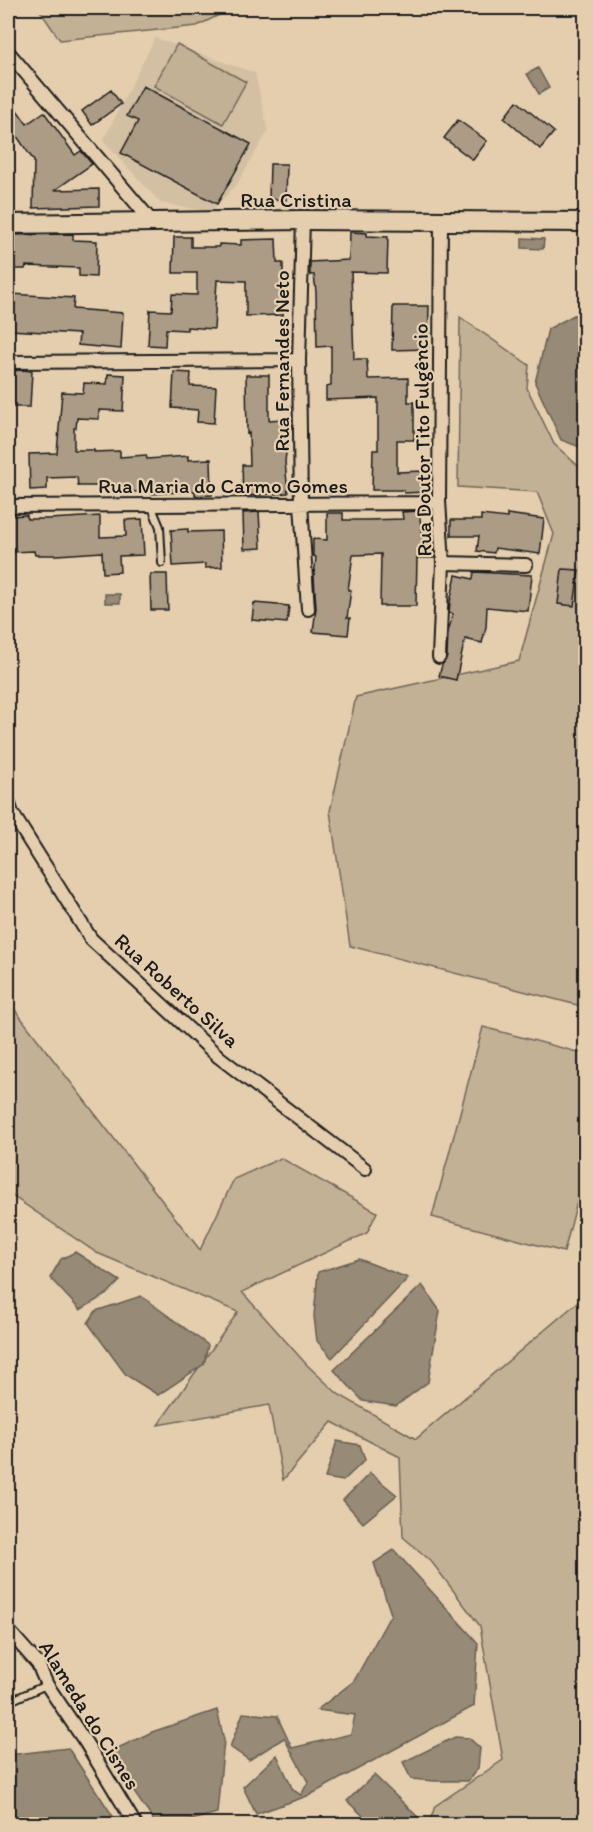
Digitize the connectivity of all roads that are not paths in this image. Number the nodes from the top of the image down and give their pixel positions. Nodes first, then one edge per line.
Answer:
1 (8, 52) edge
2 (303, 220) junction
3 (441, 222) junction
4 (585, 222) edge
5 (153, 223) junction
6 (8, 224) edge
7 (299, 360) junction
8 (8, 362) edge
9 (439, 501) junction
10 (300, 504) junction
11 (151, 505) junction
12 (8, 506) edge
13 (162, 563) dead end
14 (443, 563) junction
15 (526, 565) dead end
16 (308, 609) dead end
17 (440, 657) dead end
18 (8, 801) edge
19 (364, 1169) dead end
20 (8, 1630) edge
21 (47, 1685) junction
22 (8, 1702) edge
23 (135, 1824) edge

1 - 5 street
2 - 3 main road, Rua Cristina
2 - 5 main road, Rua Cristina
2 - 7 street, Rua Fernandes Neto
3 - 4 main road, Rua Cristina
3 - 9 street, Rua Doutor Tito Fulgêncio
5 - 6 main road, Rua Cristina
7 - 8 street
7 - 10 street, Rua Fernandes Neto
9 - 10 street, Rua Maria do Carmo Gomes
9 - 14 street, Rua Doutor Tito Fulgêncio
10 - 11 street, Rua Maria do Carmo Gomes
10 - 16 street, Rua Fernandes Neto
11 - 12 street, Rua Maria do Carmo Gomes
11 - 13 lane
14 - 15 street
14 - 17 street, Rua Doutor Tito Fulgêncio
18 - 19 street, Rua Roberto Silva
20 - 21 street, Alameda do Cisnes
21 - 22 lane
21 - 23 street, Alameda do Cisnes

